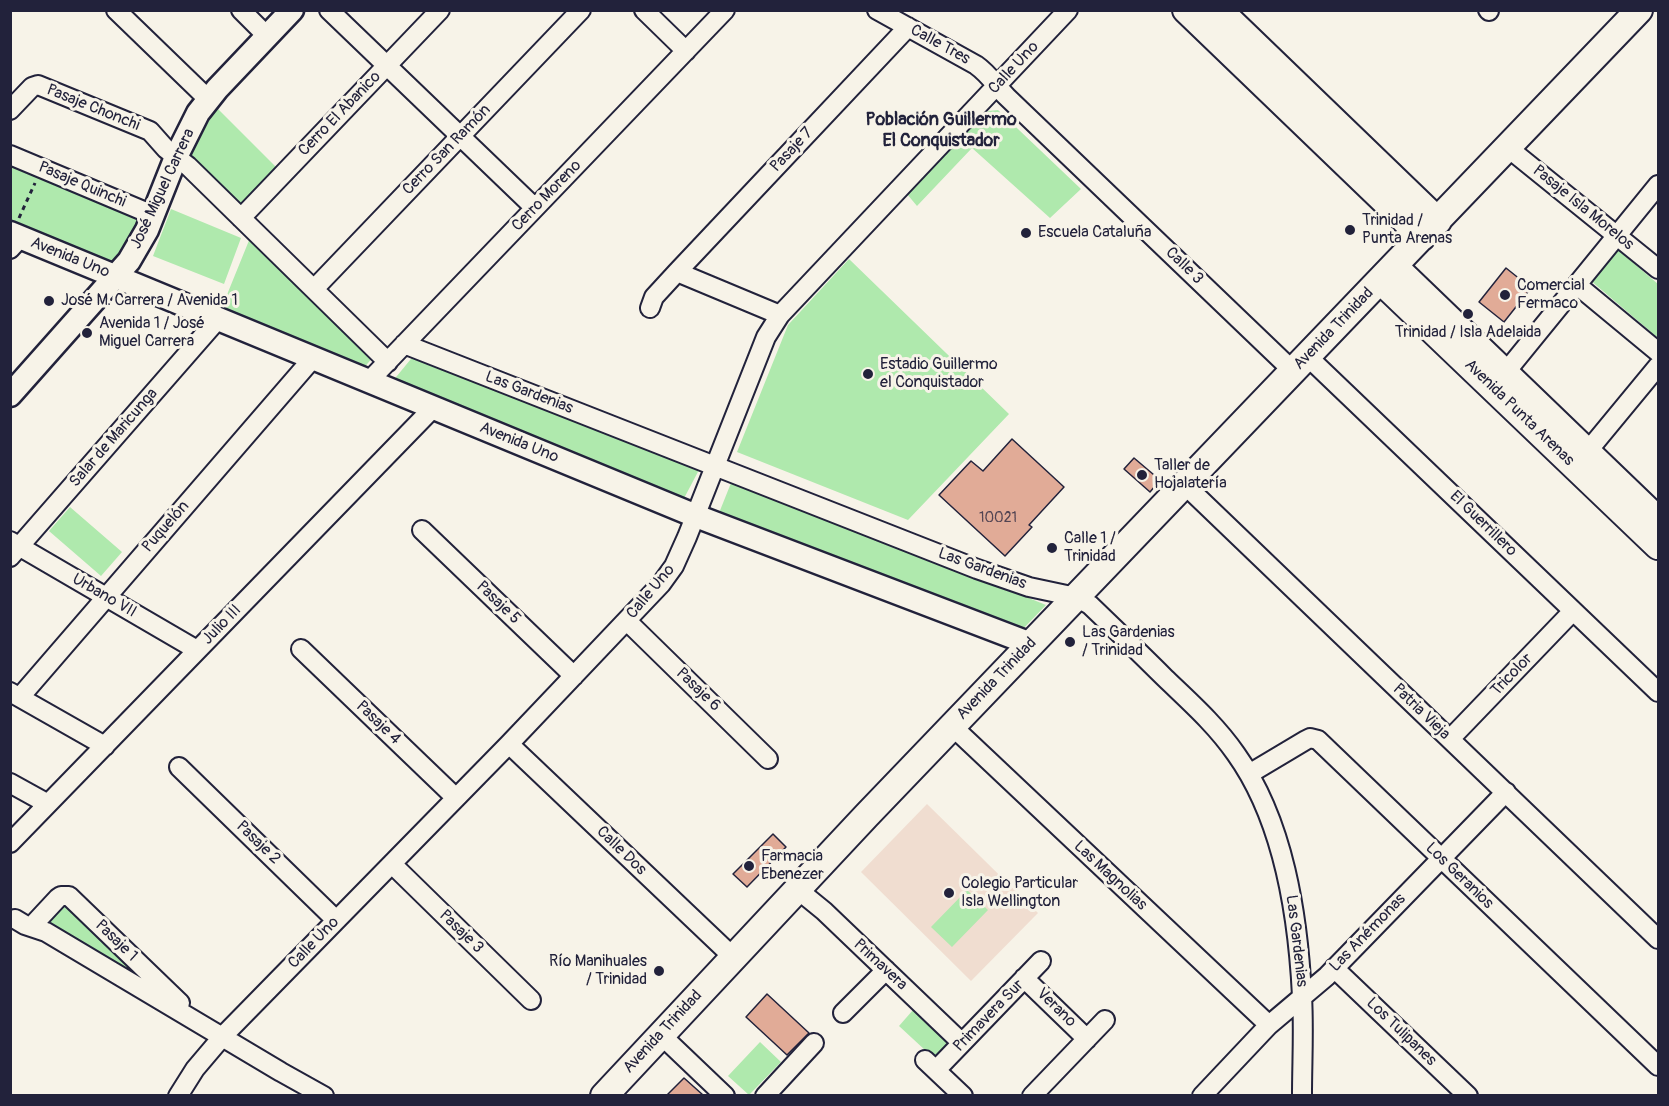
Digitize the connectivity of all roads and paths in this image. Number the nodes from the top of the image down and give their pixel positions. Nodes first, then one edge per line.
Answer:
1 (116, 10) edge
2 (241, 10) edge
3 (292, 10) edge
4 (329, 10) edge
5 (440, 10) edge
6 (581, 10) edge
7 (644, 10) edge
8 (725, 10) edge
9 (877, 10) edge
10 (1068, 10) edge
11 (1639, 10) edge
12 (1205, 14) edge
13 (908, 27) junction
14 (267, 36) junction
15 (686, 51) junction
16 (387, 66) junction
17 (996, 86) junction
18 (208, 99) junction
19 (10, 110) edge
20 (460, 136) junction
21 (1507, 147) junction
22 (10, 155) edge
23 (176, 157) junction
24 (42, 168) junction
25 (1659, 185) edge
26 (535, 208) junction
27 (153, 215) junction
28 (241, 218) junction
29 (1430, 229) junction
30 (1617, 236) junction
31 (13, 238) edge
32 (1659, 269) edge
33 (676, 272) junction
34 (1387, 273) junction
35 (116, 277) junction
36 (1577, 285) junction
37 (314, 289) junction
38 (650, 308) dead end
39 (780, 315) junction
40 (218, 319) junction
41 (404, 344) junction
42 (1659, 352) edge
43 (314, 358) junction
44 (388, 362) junction
45 (1300, 364) junction
46 (1659, 366) edge
47 (1505, 373) junction
48 (369, 381) junction
49 (10, 395) edge
50 (433, 408) junction
51 (1587, 452) junction
52 (715, 465) junction
53 (1184, 484) junction
54 (696, 516) junction
55 (1659, 520) edge
56 (422, 530) dead end
57 (1659, 546) edge
58 (14, 548) edge
59 (106, 597) junction
60 (1076, 597) junction
61 (1573, 611) junction
62 (627, 621) junction
63 (1031, 644) junction
64 (301, 649) dead end
65 (197, 650) junction
66 (574, 676) junction
67 (1659, 692) edge
68 (15, 694) edge
69 (952, 726) junction
70 (1450, 739) junction
71 (509, 744) junction
72 (105, 746) junction
73 (768, 759) dead end
74 (180, 766) dead end
75 (1249, 774) junction
76 (10, 783) edge
77 (1506, 792) junction
78 (456, 798) junction
79 (48, 804) junction
80 (10, 843) edge
81 (1441, 859) junction
82 (392, 864) junction
83 (797, 889) junction
84 (336, 920) junction
85 (1659, 939) edge
86 (733, 957) junction
87 (1041, 961) dead end
88 (1334, 968) junction
89 (886, 970) junction
90 (1024, 978) junction
91 (1302, 998) junction
92 (531, 1000) dead end
93 (843, 1013) dead end
94 (1105, 1020) dead end
95 (1272, 1022) junction
96 (200, 1023) junction
97 (660, 1034) junction
98 (223, 1036) junction
99 (1087, 1039) junction
100 (1302, 1039) junction
101 (814, 1043) dead end
102 (962, 1043) junction
103 (1659, 1065) edge
104 (178, 1095) edge
105 (324, 1095) edge
106 (604, 1095) edge
107 (725, 1095) edge
108 (765, 1095) edge
109 (963, 1095) edge
110 (1032, 1095) edge
111 (1202, 1095) edge
112 (1302, 1095) edge
113 (1468, 1095) edge

1 - 18 street
2 - 14 street
3 - 14 street, José Miguel Carrera
4 - 16 street
5 - 16 street, Cerro El Abanico
6 - 20 street, Cerro San Ramón
7 - 15 street
8 - 15 street, Cerro Moreno
9 - 13 street, Calle Tres
10 - 17 street, Calle Uno
11 - 21 main road, Avenida Trinidad
12 - 29 main road
13 - 17 street, Calle Tres
13 - 33 street, Pasaje 7
14 - 18 street, José Miguel Carrera
15 - 26 street, Cerro Moreno
16 - 20 street
16 - 28 street, Cerro El Abanico
17 - 39 street, Calle Uno
17 - 45 street, Calle 3
18 - 23 street, José Miguel Carrera
19 - 23 street, Pasaje Chonchi
20 - 26 street
20 - 37 street, Cerro San Ramón
21 - 29 main road, Avenida Trinidad
21 - 30 street, Pasaje Isla Morelos
22 - 24 street, Pasaje Quinchi
23 - 27 street, José Miguel Carrera
23 - 28 street
24 - 27 street, Pasaje Quinchi
24 - 31 path
25 - 30 street
26 - 41 street, Cerro Moreno
27 - 35 street, José Miguel Carrera
28 - 37 street
29 - 34 main road, Avenida Trinidad
30 - 32 street, Pasaje Isla Morelos
30 - 36 street
31 - 35 street, Avenida Uno
33 - 38 street, Pasaje 7
33 - 39 street
34 - 45 main road, Avenida Trinidad
34 - 47 main road
34 - 57 main road, Avenida Punta Arenas
35 - 40 street, Avenida Uno
35 - 49 street, José Miguel Carrera
36 - 42 street
36 - 47 street
37 - 44 street
39 - 52 street, Calle Uno
40 - 43 street, Avenida Uno
40 - 58 street, Salar de Maricunga
41 - 44 street, Cerro Moreno
41 - 52 street, Las Gardenias
43 - 48 street, Avenida Uno
43 - 59 street, Puquelón
44 - 48 street, Cerro Moreno
45 - 53 main road, Avenida Trinidad
45 - 61 street, El Guerrillero
46 - 51 street
47 - 51 main road
48 - 50 street, Avenida Uno
50 - 54 street, Avenida Uno
50 - 65 street, Julio III
51 - 55 main road
52 - 54 street, Calle Uno
52 - 60 street, Las Gardenias
53 - 60 main road, Avenida Trinidad
53 - 70 street, Patria Vieja
54 - 62 street, Calle Uno
54 - 63 street, Avenida Uno
56 - 66 street, Pasaje 5
58 - 59 street, Urbano VII
59 - 65 street, Urbano VII
59 - 68 street, Puquelón
60 - 63 main road, Avenida Trinidad
60 - 75 street, Las Gardenias
61 - 67 street, El Guerrillero
61 - 70 street, Tricolor
62 - 66 street, Calle Uno
62 - 73 street, Pasaje 6
63 - 69 main road, Avenida Trinidad
64 - 78 street, Pasaje 4
65 - 72 street, Julio III
66 - 71 street, Calle Uno
68 - 72 street
69 - 83 main road, Avenida Trinidad
69 - 95 street, Las Magnolias
70 - 77 street, Patria Vieja
71 - 78 street, Calle Uno
71 - 86 street, Calle Dos
72 - 79 street, Julio III
74 - 84 street, Pasaje 2
75 - 81 street, Los Geranios
75 - 91 street, Las Gardenias
76 - 79 street
77 - 81 street, Las Anémonas
77 - 85 street, Patria Vieja
78 - 82 street, Calle Uno
79 - 80 street, Julio III
81 - 88 street, Las Anémonas
81 - 103 street, Los Geranios
82 - 84 street, Calle Uno
82 - 92 street, Pasaje 3
83 - 86 main road, Avenida Trinidad
83 - 89 street, Primavera
84 - 98 street, Calle Uno
86 - 97 main road, Avenida Trinidad
87 - 90 street, Primavera Sur
88 - 91 street, Las Anémonas
88 - 113 street, Los Tulipanes
89 - 93 street
89 - 102 street, Primavera
90 - 99 street, Verano
90 - 102 street, Primavera Sur
91 - 95 street, Las Anémonas
91 - 100 street, Las Gardenias
94 - 99 street
95 - 100 street
95 - 111 street, Las Anémonas
96 - 96 street, Pasaje 1
96 - 98 street, Pasaje 1
97 - 106 main road, Avenida Trinidad
97 - 107 street
98 - 104 street, Calle Uno
98 - 105 street, Pasaje 1
99 - 110 street
100 - 112 street, Las Gardenias
101 - 108 street
102 - 109 street, Primavera Sur

